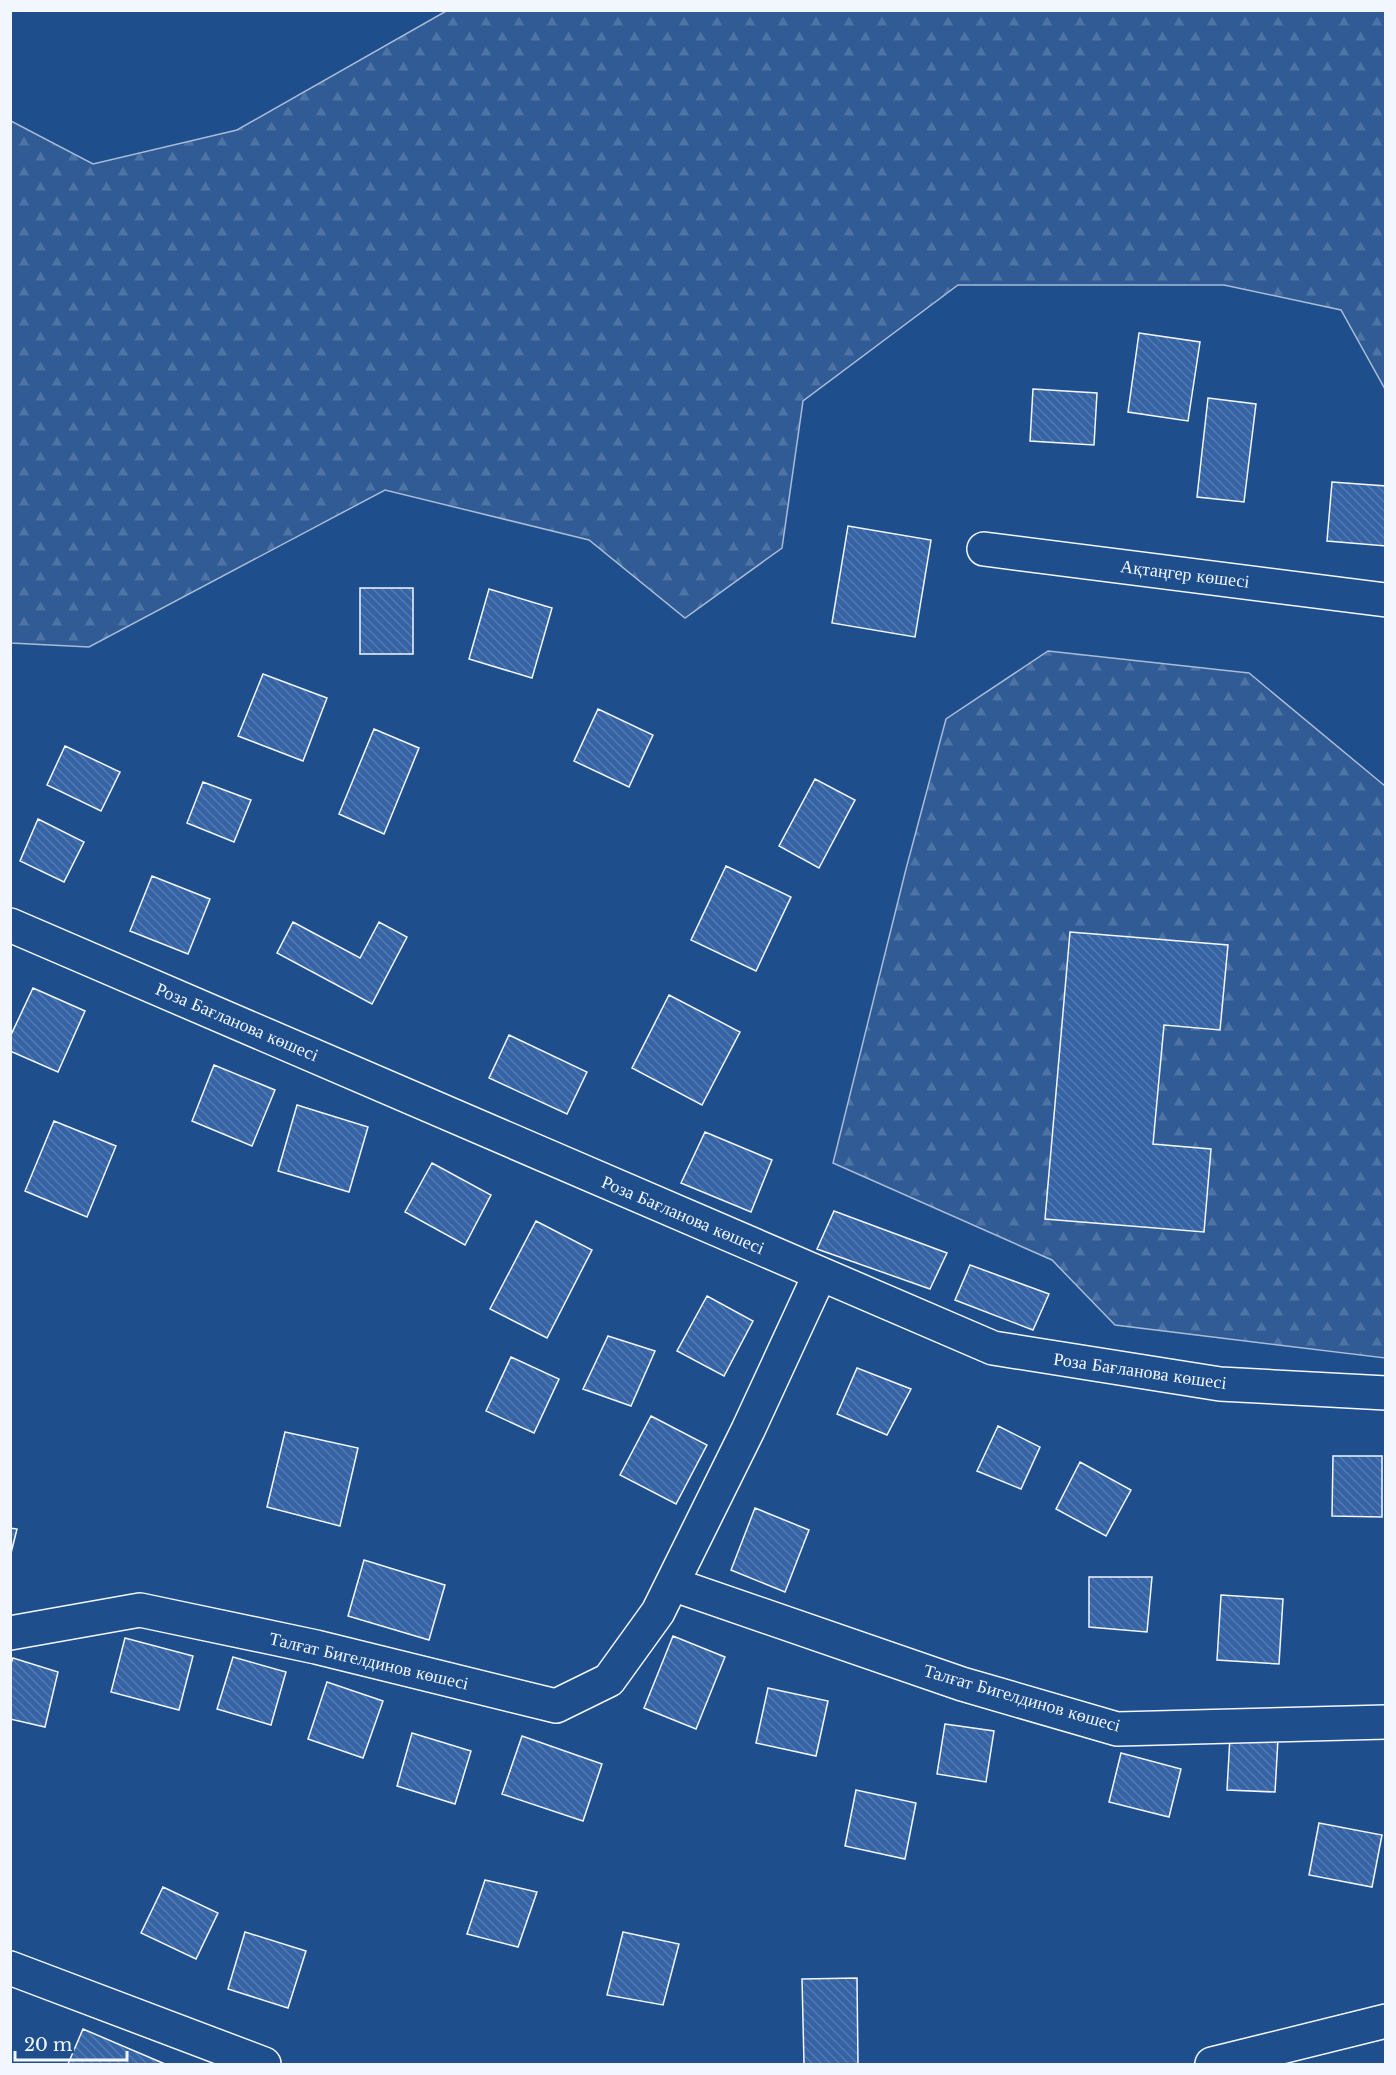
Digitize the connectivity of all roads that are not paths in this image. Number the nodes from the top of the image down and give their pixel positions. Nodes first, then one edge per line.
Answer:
1 (984, 549) dead end
2 (1386, 600) edge
3 (10, 925) edge
4 (820, 1274) junction
5 (1386, 1393) edge
6 (672, 1584) junction
7 (10, 1633) edge
8 (1386, 1722) edge
9 (10, 1968) edge
10 (1386, 2020) edge
11 (264, 2064) edge
12 (1212, 2064) edge

1 - 2 street, Ақтаңгер көшесі
3 - 4 street, Роза Бағланова көшесі
4 - 5 street, Роза Бағланова көшесі
4 - 6 street, Талғат Бигелдинов көшесі
6 - 7 street, Талғат Бигелдинов көшесі
6 - 8 street, Талғат Бигелдинов көшесі
9 - 11 street
10 - 12 street

